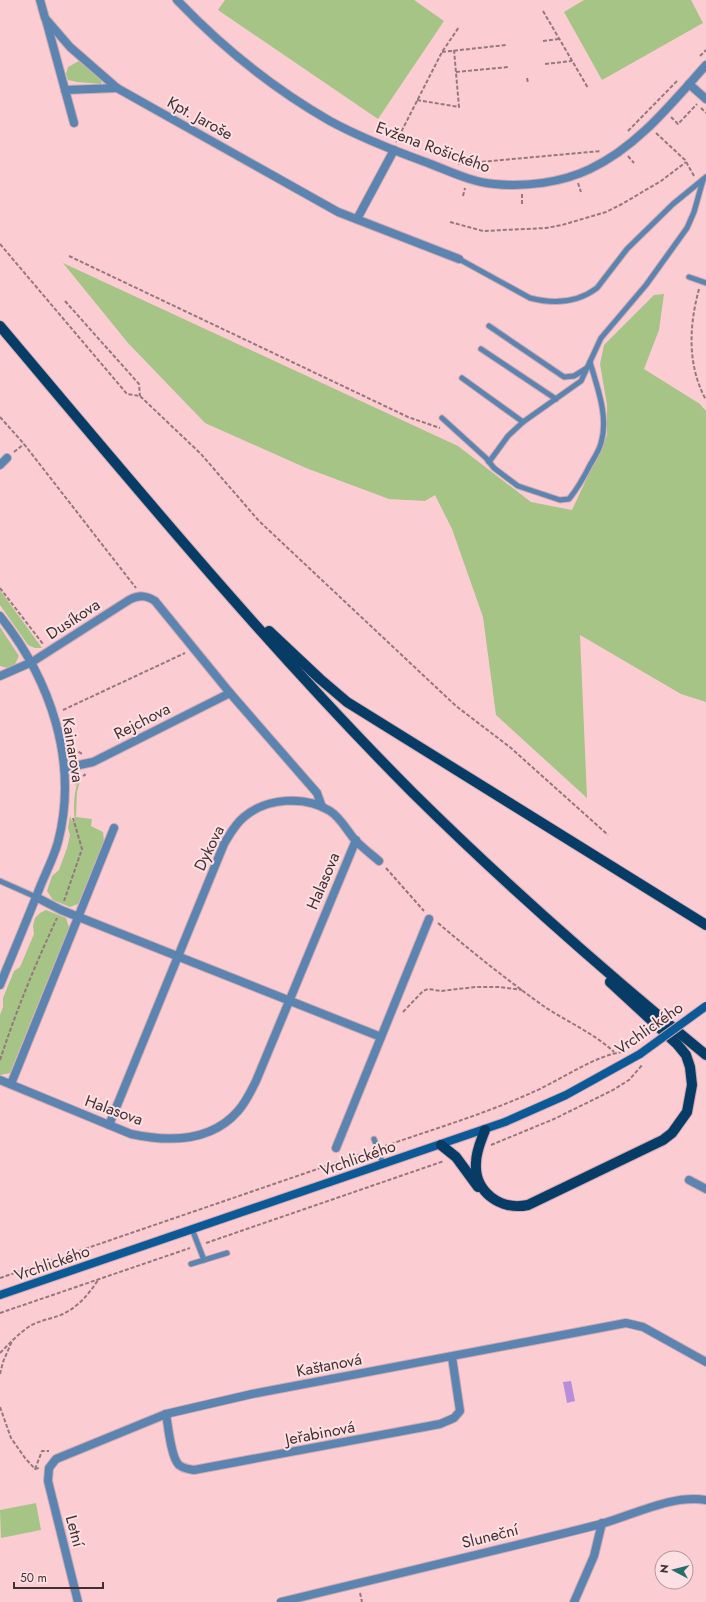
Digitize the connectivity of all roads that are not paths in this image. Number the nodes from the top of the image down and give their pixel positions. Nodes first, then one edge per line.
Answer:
1 (40, 0) edge
2 (177, 0) edge
3 (45, 18) junction
4 (706, 65) edge
5 (689, 84) junction
6 (117, 88) junction
7 (65, 90) junction
8 (706, 99) edge
9 (74, 123) dead end
10 (394, 150) junction
11 (702, 180) edge
12 (357, 219) junction
13 (459, 259) joint
14 (689, 277) dead end
15 (704, 283) edge
16 (0, 326) edge
17 (489, 326) dead end
18 (481, 349) dead end
19 (590, 362) junction
20 (588, 368) junction
21 (462, 378) dead end
22 (556, 399) junction
23 (442, 418) dead end
24 (523, 422) junction
25 (7, 458) road end
26 (489, 462) junction
27 (0, 465) edge
28 (217, 582) junction
29 (0, 616) edge
30 (32, 662) junction
31 (0, 676) edge
32 (230, 693) junction
33 (65, 768) junction
34 (322, 807) junction
35 (114, 828) dead end
36 (356, 840) junction
37 (379, 861) road end
38 (0, 881) edge
39 (36, 897) junction
40 (79, 916) junction
41 (432, 920) road end
42 (706, 925) edge
43 (178, 955) junction
44 (586, 955) junction
45 (0, 985) edge
46 (289, 1000) junction
47 (706, 1006) edge
48 (381, 1037) junction
49 (706, 1055) edge
50 (0, 1080) edge
51 (11, 1084) junction
52 (109, 1125) junction
53 (485, 1130) junction
54 (374, 1139) dead end
55 (441, 1145) junction
56 (336, 1148) dead end
57 (383, 1164) junction
58 (689, 1180) dead end
59 (706, 1189) edge
60 (487, 1195) junction
61 (192, 1229) junction
62 (227, 1253) dead end
63 (204, 1260) junction
64 (191, 1264) dead end
65 (0, 1295) edge
66 (452, 1357) junction
67 (706, 1362) edge
68 (166, 1414) junction
69 (49, 1468) joint
70 (706, 1500) edge
71 (602, 1523) junction
72 (78, 1602) edge
73 (281, 1602) edge
74 (574, 1602) edge

1 - 3 street, Kpt. Jaroše
2 - 10 street, Evžena Rošického
3 - 6 street, Kpt. Jaroše
3 - 7 street, Kpt. Jaroše
4 - 5 street, Evžena Rošického
5 - 8 street
5 - 10 street, Evžena Rošického
6 - 7 street
6 - 12 street, Kpt. Jaroše
7 - 9 street, Kpt. Jaroše
10 - 12 street
11 - 13 lane
11 - 19 lane
12 - 13 street, Kpt. Jaroše
14 - 15 lane
16 - 28 main road
17 - 20 lane
18 - 22 lane
19 - 20 lane
19 - 26 lane
20 - 22 lane
21 - 24 lane
22 - 24 lane
23 - 26 lane
24 - 26 lane
25 - 27 street
28 - 42 main road
28 - 44 main road
29 - 30 street, Kainarova
30 - 31 street, Dusíkova
30 - 32 street, Dusíkova
30 - 33 street, Kainarova
32 - 33 street, Rejchova
32 - 34 street
33 - 39 street, Kainarova
34 - 36 street, Dykova
34 - 43 street, Dykova
35 - 40 street
36 - 37 street, Dykova
36 - 46 street, Halasova
38 - 39 lane
39 - 40 street
39 - 45 street, Kainarova
40 - 43 street
40 - 51 street
41 - 48 street
43 - 46 street
43 - 52 street, Dykova
44 - 49 main road
44 - 60 main road
46 - 48 street
46 - 52 street, Halasova
47 - 53 street, Vrchlického, bridge
48 - 56 street
50 - 51 street, Halasova
51 - 52 street, Halasova
53 - 55 street, Vrchlického
53 - 60 main road
54 - 57 lane
55 - 57 street, Vrchlického
55 - 60 main road
57 - 61 street, Vrchlického
58 - 59 street
61 - 63 lane
61 - 65 street, Vrchlického
62 - 63 lane
63 - 64 lane
66 - 67 street, Kaštanová
66 - 68 street, Kaštanová
66 - 68 street, Jeřabinová
68 - 69 street, Kaštanová
69 - 72 street, Letní
70 - 71 street, Sluneční
71 - 73 street, Sluneční
71 - 74 street

